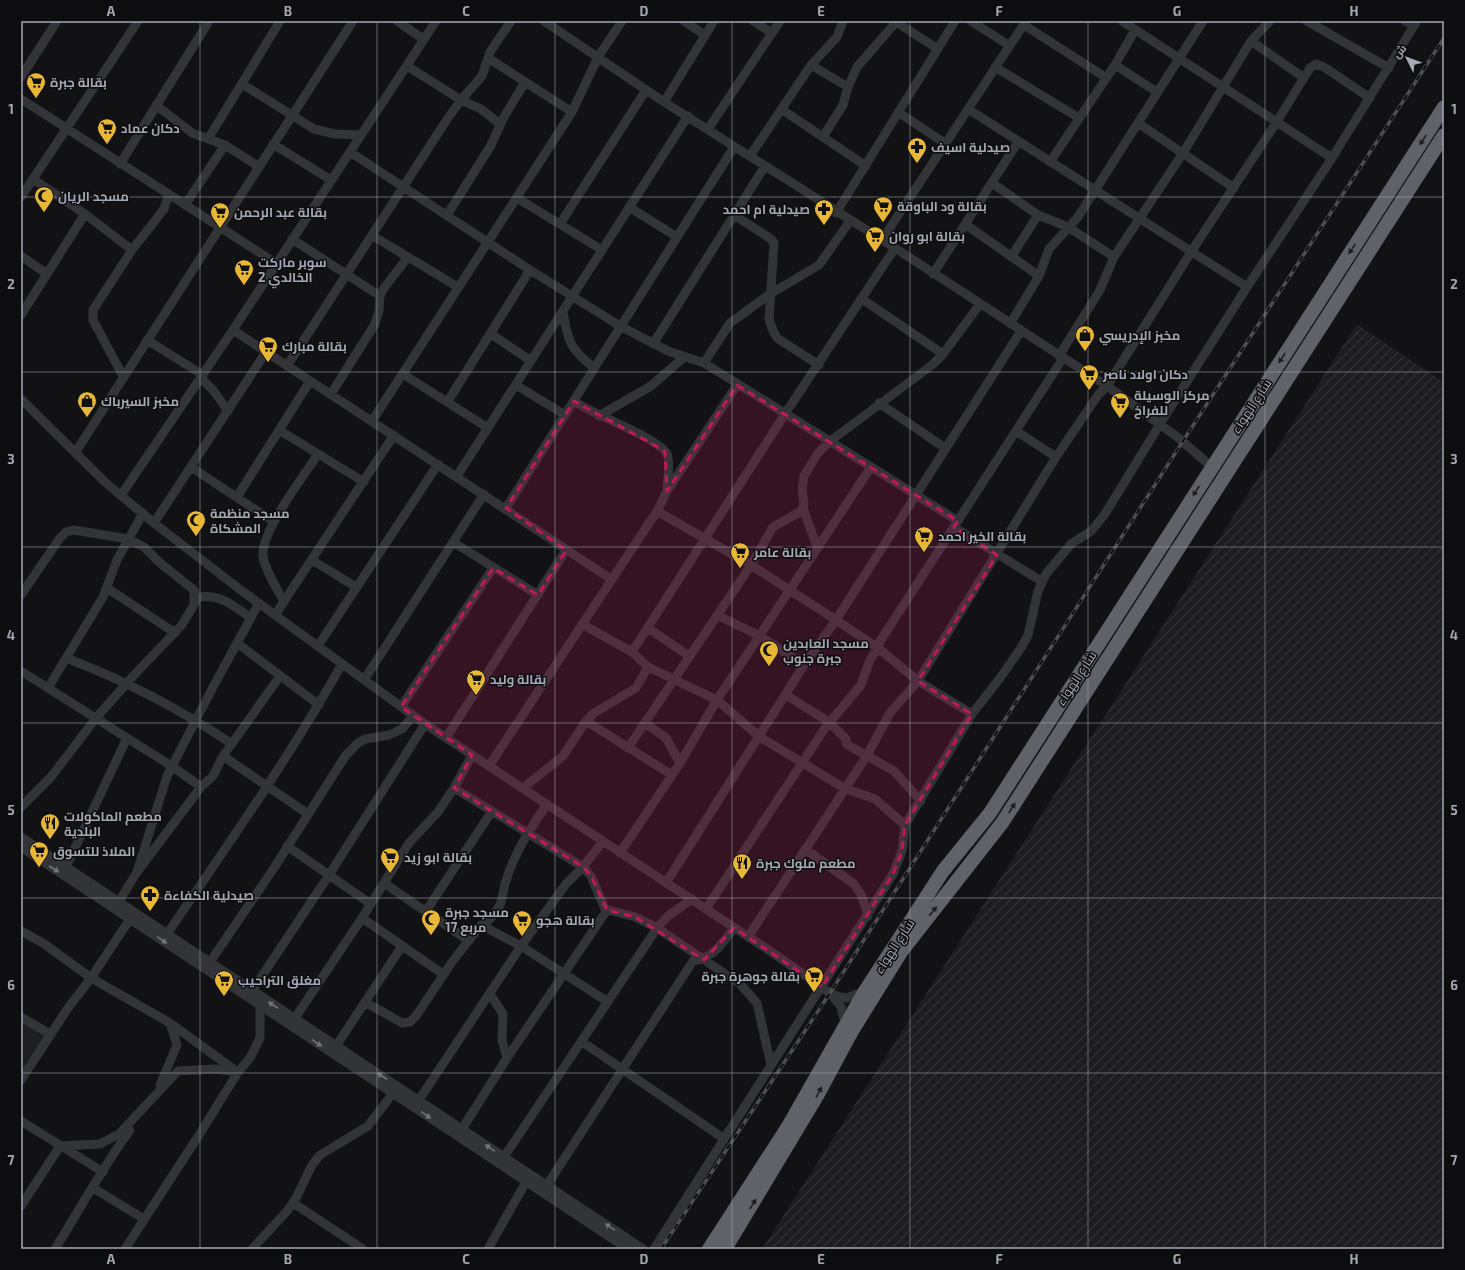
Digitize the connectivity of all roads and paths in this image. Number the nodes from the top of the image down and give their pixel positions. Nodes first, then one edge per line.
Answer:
1 (138, 21) edge
2 (209, 21) edge
3 (280, 21) edge
4 (353, 21) edge
5 (396, 21) edge
6 (436, 21) edge
7 (511, 21) edge
8 (544, 21) edge
9 (684, 21) edge
10 (714, 21) edge
11 (753, 21) edge
12 (780, 21) edge
13 (843, 21) edge
14 (896, 21) edge
15 (955, 21) edge
16 (971, 21) edge
17 (1122, 21) edge
18 (1203, 21) edge
19 (1307, 21) edge
20 (1405, 21) edge
21 (53, 22) edge
22 (620, 22) edge
23 (1269, 22) edge
24 (1025, 23) edge
25 (1416, 24) edge
26 (1135, 30) junction
27 (772, 33) junction
28 (705, 36) junction
29 (423, 39) junction
30 (1251, 42) junction
31 (1010, 46) junction
32 (938, 49) junction
33 (598, 57) junction
34 (488, 58) junction
35 (1179, 59) junction
36 (811, 65) junction
37 (1115, 65) junction
38 (407, 66) junction
39 (996, 67) junction
40 (1389, 68) junction
41 (21, 76) edge
42 (1106, 77) junction
43 (1304, 78) junction
44 (525, 82) junction
45 (242, 84) junction
46 (848, 87) junction
47 (1222, 87) junction
48 (646, 90) junction
49 (1158, 92) junction
50 (1370, 98) junction
51 (21, 99) edge
52 (460, 100) junction
53 (664, 102) junction
54 (156, 105) junction
55 (1444, 107) edge
56 (781, 109) junction
57 (968, 109) junction
58 (572, 112) junction
59 (898, 112) junction
60 (291, 116) junction
61 (688, 116) junction
62 (1079, 118) junction
63 (1138, 123) junction
64 (1276, 123) junction
65 (500, 124) junction
66 (66, 127) junction
67 (708, 129) junction
68 (361, 135) junction
69 (1444, 135) edge
70 (823, 137) junction
71 (208, 139) junction
72 (1018, 142) junction
73 (274, 144) junction
74 (946, 144) junction
75 (225, 145) junction
76 (734, 146) junction
77 (350, 152) junction
78 (1183, 153) junction
79 (750, 156) junction
80 (1332, 158) junction
81 (1050, 162) junction
82 (120, 164) junction
83 (258, 166) junction
84 (765, 166) junction
85 (866, 166) junction
86 (33, 179) junction
87 (331, 180) junction
88 (992, 183) junction
89 (402, 187) junction
90 (1234, 188) junction
91 (1095, 191) junction
92 (169, 194) junction
93 (21, 196) edge
94 (517, 198) junction
95 (185, 205) junction
96 (629, 207) junction
97 (836, 213) junction
98 (85, 214) junction
99 (447, 215) junction
100 (734, 215) junction
101 (1038, 215) junction
102 (1138, 219) junction
103 (850, 221) junction
104 (560, 224) junction
105 (965, 224) junction
106 (221, 227) junction
107 (1068, 227) junction
108 (373, 236) junction
109 (677, 237) junction
110 (292, 239) junction
111 (882, 240) junction
112 (488, 242) junction
113 (895, 248) junction
114 (132, 250) junction
115 (602, 250) junction
116 (1191, 252) junction
117 (21, 256) edge
118 (408, 257) junction
119 (1011, 257) junction
120 (1114, 257) junction
121 (277, 264) junction
122 (530, 270) junction
123 (47, 274) junction
124 (933, 274) junction
125 (347, 275) junction
126 (1039, 276) junction
127 (458, 287) junction
128 (1247, 287) junction
129 (770, 294) junction
130 (380, 296) junction
131 (573, 297) junction
132 (862, 298) junction
133 (980, 304) junction
134 (563, 312) junction
135 (21, 315) edge
136 (1010, 324) junction
137 (620, 326) junction
138 (233, 330) junction
139 (1021, 331) junction
140 (491, 334) junction
141 (147, 340) junction
142 (653, 344) junction
143 (266, 352) junction
144 (943, 354) junction
145 (684, 357) junction
146 (1061, 357) junction
147 (531, 361) junction
148 (704, 363) junction
149 (818, 365) junction
150 (287, 366) junction
151 (594, 368) junction
152 (403, 374) junction
153 (124, 376) junction
154 (202, 376) junction
155 (310, 381) junction
156 (516, 385) junction
157 (738, 385) junction
158 (1107, 386) junction
159 (330, 394) junction
160 (21, 399) edge
161 (574, 401) junction
162 (448, 402) junction
163 (880, 403) junction
164 (228, 411) junction
165 (785, 414) junction
166 (565, 415) junction
167 (599, 416) junction
168 (372, 421) junction
169 (1160, 424) junction
170 (488, 428) junction
171 (279, 430) junction
172 (1016, 431) junction
173 (394, 435) junction
174 (829, 442) junction
175 (945, 448) junction
176 (75, 453) junction
177 (318, 454) junction
178 (1056, 456) junction
179 (438, 464) junction
180 (191, 467) junction
181 (871, 467) junction
182 (1212, 467) junction
183 (457, 476) junction
184 (364, 482) junction
185 (667, 491) junction
186 (484, 494) junction
187 (915, 494) junction
188 (121, 495) junction
189 (237, 497) junction
190 (506, 508) junction
191 (803, 508) junction
192 (657, 511) junction
193 (143, 513) junction
194 (274, 522) junction
195 (154, 523) junction
196 (956, 524) junction
197 (128, 539) junction
198 (705, 540) junction
199 (453, 542) junction
200 (817, 547) junction
201 (566, 550) junction
202 (997, 555) junction
203 (312, 560) junction
204 (751, 565) junction
205 (493, 568) junction
206 (611, 579) junction
207 (1041, 581) junction
208 (356, 587) junction
209 (107, 588) junction
210 (789, 591) junction
211 (21, 595) edge
212 (538, 595) junction
213 (284, 602) junction
214 (259, 603) junction
215 (194, 606) junction
216 (275, 615) junction
217 (717, 615) junction
218 (251, 618) junction
219 (836, 620) junction
220 (582, 624) junction
221 (648, 628) junction
222 (175, 633) junction
223 (760, 636) junction
224 (237, 643) junction
225 (318, 646) junction
226 (878, 648) junction
227 (632, 652) junction
228 (689, 656) junction
229 (66, 658) junction
230 (342, 664) junction
231 (804, 665) junction
232 (648, 667) junction
233 (21, 671) edge
234 (280, 676) junction
235 (364, 680) junction
236 (673, 681) junction
237 (918, 681) junction
238 (126, 685) junction
239 (48, 688) junction
240 (786, 695) junction
241 (717, 700) junction
242 (319, 705) junction
243 (401, 707) junction
244 (972, 714) junction
245 (413, 716) junction
246 (96, 718) junction
247 (196, 720) junction
248 (586, 721) junction
249 (829, 722) junction
250 (645, 723) junction
251 (425, 724) junction
252 (760, 737) junction
253 (127, 738) junction
254 (446, 738) junction
255 (232, 744) junction
256 (628, 748) junction
257 (472, 755) junction
258 (223, 756) junction
259 (866, 757) junction
260 (680, 763) junction
261 (802, 763) junction
262 (489, 766) junction
263 (173, 767) junction
264 (672, 775) junction
265 (268, 786) junction
266 (201, 787) junction
267 (454, 788) junction
268 (523, 788) junction
269 (844, 788) junction
270 (921, 801) junction
271 (547, 804) junction
272 (21, 807) edge
273 (492, 811) junction
274 (308, 814) junction
275 (905, 825) junction
276 (528, 833) junction
277 (21, 837) edge
278 (603, 842) junction
279 (287, 846) junction
280 (805, 850) junction
281 (22, 851) edge
282 (620, 853) junction
283 (66, 867) junction
284 (583, 867) junction
285 (137, 872) junction
286 (329, 875) junction
287 (384, 883) junction
288 (666, 883) junction
289 (692, 899) junction
290 (118, 903) junction
291 (371, 904) junction
292 (706, 909) junction
293 (607, 910) junction
294 (426, 911) junction
295 (868, 916) junction
296 (362, 918) junction
297 (130, 919) junction
298 (480, 925) junction
299 (657, 928) junction
300 (734, 928) junction
301 (21, 931) edge
302 (167, 934) junction
303 (748, 937) junction
304 (469, 941) junction
305 (402, 946) junction
306 (521, 946) junction
307 (704, 960) junction
308 (210, 962) junction
309 (443, 974) junction
310 (565, 974) junction
311 (91, 978) junction
312 (822, 987) junction
313 (252, 991) junction
314 (864, 991) junction
315 (830, 993) junction
316 (490, 994) junction
317 (365, 1002) junction
318 (608, 1002) junction
319 (260, 1005) junction
320 (21, 1017) edge
321 (294, 1018) junction
322 (170, 1023) junction
323 (845, 1023) junction
324 (50, 1034) junction
325 (581, 1041) junction
326 (336, 1046) junction
327 (508, 1058) junction
328 (771, 1065) junction
329 (622, 1068) junction
330 (238, 1072) junction
331 (22, 1078) edge
332 (156, 1093) junction
333 (394, 1094) junction
334 (419, 1100) junction
335 (21, 1121) edge
336 (462, 1129) junction
337 (723, 1138) junction
338 (60, 1146) junction
339 (504, 1157) junction
340 (103, 1172) junction
341 (526, 1182) junction
342 (547, 1185) junction
343 (93, 1188) junction
344 (292, 1204) junction
345 (21, 1206) edge
346 (144, 1219) junction
347 (741, 1224) junction
348 (55, 1249) edge
349 (125, 1249) edge
350 (252, 1249) edge
351 (363, 1249) edge
352 (491, 1249) edge
353 (628, 1249) edge
354 (643, 1249) edge
355 (654, 1249) edge
356 (709, 1249) edge
357 (725, 1249) edge
358 (732, 1249) edge

1 - 66 street
2 - 54 street
3 - 45 street
4 - 60 street
5 - 29 street
6 - 29 street
7 - 34 street
8 - 33 street
9 - 28 street
10 - 28 street
11 - 27 street
12 - 27 street
13 - 36 street
14 - 32 street
14 - 46 street
15 - 32 street
16 - 31 street
17 - 26 street
18 - 35 street
19 - 40 street
20 - 25 street
21 - 41 street
22 - 33 street
23 - 30 street
24 - 31 street
24 - 42 street
25 - 40 street
26 - 35 street
26 - 37 street
27 - 67 street
28 - 53 street
29 - 38 street
30 - 43 street
30 - 47 street
31 - 39 street
32 - 59 street
33 - 48 street
33 - 58 street
34 - 44 street
34 - 52 street
35 - 47 street
35 - 49 street
36 - 46 street
36 - 56 street
37 - 42 street
37 - 49 street
38 - 52 street
38 - 68 street
39 - 57 street
39 - 62 street
40 - 50 street
42 - 62 street
43 - 50 street
43 - 64 street
44 - 58 street
44 - 65 street
45 - 60 street
45 - 71 street
46 - 70 street
47 - 64 street
47 - 78 street
48 - 53 street
48 - 104 street
49 - 63 street
50 - 80 street
51 - 66 street
52 - 65 street
52 - 89 street
53 - 61 street
54 - 71 street
54 - 82 street
55 -> 182 highway, شارع الهواء
56 - 70 street
56 - 79 street
57 - 72 street
57 - 74 street
58 - 94 street
59 - 74 street
59 - 85 street
60 - 68 street
60 - 73 street
61 - 67 street
61 - 96 street
62 - 81 street
63 - 78 street
63 - 91 street
64 - 80 street
64 - 90 street
65 - 99 street
66 - 82 street
66 - 86 street
67 - 76 street
68 - 77 street
347 -> 69 highway, شارع الهواء
70 - 85 street
71 - 75 street
72 - 81 street
72 - 88 street
73 - 83 street
73 - 87 street
74 - 111 street
75 - 83 street
75 - 95 street
76 - 79 street
76 - 109 street
77 - 87 street
77 - 89 street
78 - 90 street
78 - 102 street
79 - 84 street
80 - 128 street
81 - 91 street
82 - 92 street
83 - 106 street
84 - 97 street
84 - 100 street
85 - 97 street
86 - 93 street
86 - 98 street
87 - 110 street
88 - 101 street
88 - 105 street
89 - 99 street
89 - 108 street
90 - 116 street
91 - 102 street
91 - 107 street
92 - 95 street
92 - 114 street
94 - 104 street
94 - 112 street
95 - 106 street
96 - 109 street
96 - 115 street
97 - 103 street
98 - 114 street
98 - 123 street
99 - 112 street
100 - 129 street
100 - 142 street
101 - 107 street
101 - 119 street
102 - 116 street
102 - 120 street
103 - 111 street
103 - 129 street
104 - 115 street
105 - 119 street
105 - 124 street
106 - 121 street
106 - 141 street
107 - 120 street
107 - 126 street
108 - 118 street
108 - 125 street
109 - 137 street
110 - 121 street
110 - 125 street
111 - 113 street
112 - 122 street
112 - 127 street
113 - 124 street
113 - 132 street
114 - 153 street
115 - 131 street
116 - 128 street
116 - 158 street
117 - 123 street
118 - 127 street
118 - 130 street
119 - 126 street
120 - 146 street
121 - 138 street
122 - 131 street
122 - 140 street
123 - 135 street
124 - 133 street
125 - 130 street
125 - 150 street
126 - 136 street
127 - 152 street
128 - 169 street
129 - 148 street
129 - 149 street
130 - 159 street
131 - 134 street
131 - 137 street
132 - 144 street
132 - 149 street
133 - 136 street
133 - 144 street
134 - 147 street
134 - 151 street
136 - 139 street
137 - 142 street
137 - 151 street
138 - 143 street
138 - 154 street
139 - 146 street
139 - 175 street
140 - 147 street
140 - 162 street
141 - 153 street
141 - 154 street
142 - 145 street
143 - 150 street
143 - 164 street
144 - 163 street
145 - 148 street
145 - 167 street
146 - 158 street
146 - 172 street
147 - 156 street
148 - 157 street
149 - 165 street
150 - 155 street
151 - 161 street
152 - 162 street
152 - 168 street
153 - 176 street
154 - 164 street
154 - 188 street
155 - 159 street
155 - 171 street
156 - 166 street
156 - 170 street
157 - 165 street
157 - 185 street
158 - 169 street
158 - 178 street
159 - 168 street
160 - 176 street
161 - 166 street
161 - 167 street
162 - 170 street
163 - 174 street
163 - 175 street
164 - 180 street
165 - 174 street
165 - 198 street
166 - 190 street
167 - 185 street
168 - 173 street
169 - 182 street
169 - 207 street
170 - 183 street
171 - 177 street
171 - 189 street
172 - 178 street
172 - 196 street
173 - 179 street
173 - 184 street
174 - 181 street
174 - 191 street
175 - 187 street
176 - 188 street
177 - 184 street
177 - 194 street
178 - 202 street
179 - 183 street
179 - 208 street
180 - 189 street
180 - 195 street
181 - 187 street
181 - 200 street
182 -> 314 highway, شارع الهواء
183 - 186 street
184 - 203 street
185 - 192 street
186 - 190 street
186 - 199 street
187 - 196 street
187 - 219 street
188 - 193 street
189 - 194 street
190 - 201 street
191 - 200 street
191 - 204 street
192 - 198 street
192 - 206 street
193 - 195 street
193 - 197 street
194 - 213 street
195 - 214 street
196 - 202 street
196 - 226 street
197 - 209 street
197 - 211 street
197 - 215 street
198 - 204 street
198 - 221 street
199 - 205 street
199 - 235 street
200 - 210 street
201 - 206 street
201 - 212 street
202 - 207 street
202 - 237 street
203 - 208 street
203 - 213 street
204 - 210 street
204 - 217 street
205 - 212 street
205 - 243 street
206 - 220 street
207 - 244 street
208 - 225 street
209 - 222 street
209 - 229 street
210 - 219 street
210 - 223 street
212 - 254 street
213 - 216 street
214 - 216 street
214 - 218 street
215 - 218 street
215 - 222 street
216 - 225 street
217 - 223 street
217 - 228 street
218 - 224 street
219 - 226 street
219 - 231 street
220 - 227 street
220 - 262 street
221 - 227 street
221 - 228 street
222 - 238 street
223 - 231 street
223 - 241 street
224 - 234 street
224 - 247 street
225 - 230 street
226 - 237 street
226 - 249 street
227 - 232 street
228 - 236 street
229 - 238 street
229 - 239 street
230 - 235 street
230 - 242 street
231 - 240 street
232 - 236 street
232 - 248 street
233 - 239 street
234 - 242 street
234 - 255 street
235 - 243 street
236 - 241 street
236 - 250 street
237 - 244 street
237 - 259 street
238 - 246 street
238 - 247 street
239 - 246 street
240 - 249 street
240 - 252 street
241 - 252 street
241 - 260 street
242 - 265 street
243 - 245 street
244 - 270 street
245 - 251 street
245 - 274 street
246 - 253 street
246 - 272 street
247 - 255 street
247 - 263 street
248 - 256 street
248 - 268 street
249 - 259 street
249 - 261 street
250 - 256 street
250 - 260 street
251 - 254 street
251 - 286 street
252 - 261 street
252 - 288 street
253 - 263 street
253 - 283 street
254 - 257 street
255 - 258 street
256 - 264 street
257 - 262 street
257 - 267 street
258 - 265 street
258 - 266 street
259 - 269 street
259 - 270 street
260 - 264 street
261 - 269 street
261 - 292 street
262 - 268 street
263 - 266 street
263 - 285 street
264 - 282 street
265 - 274 street
265 - 302 street
266 - 285 street
267 - 273 street
267 - 287 street
268 - 271 street
269 - 275 street
269 - 280 street
270 - 275 street
271 - 276 street
271 - 278 street
273 - 276 street
273 - 294 street
274 - 279 street
275 - 295 street
276 - 284 street
276 - 298 street
277 - 283 street
278 - 282 street
278 - 284 street
279 - 286 street
279 - 308 street
280 - 295 street
280 - 303 street
281 -> 297 street
282 - 288 street
283 - 290 street
284 - 293 street
284 - 306 street
285 - 290 street
286 - 291 street
286 - 313 street
287 - 291 street
287 - 294 street
288 - 289 street
289 - 292 street
289 - 299 street
290 - 302 street
291 - 296 street
292 - 300 street
293 - 299 street
293 - 310 street
294 - 304 street
295 - 312 street
296 - 305 street
296 - 321 street
297 - 311 street
297 -> 319 street
298 - 304 street
298 - 306 street
299 - 307 street
299 - 318 street
300 - 303 street
300 - 307 street
301 - 311 street
302 - 308 street
303 - 312 street
304 - 309 street
305 - 309 street
305 - 317 street
306 - 310 street
306 - 316 street
307 - 328 street
307 - 329 street
308 - 313 street
309 - 317 street
310 - 318 street
310 - 327 street
311 - 322 street
311 - 324 street
312 - 315 street
312 - 328 street
321 -> 313 street
314 - 315 street
314 - 323 highway, شارع الهواء
315 - 323 street
316 - 327 street
316 - 334 street
317 - 326 street
318 - 325 street
319 - 330 street
319 -> 333 street
320 - 324 street
321 - 326 street
322 - 330 street
322 - 332 street
323 - 356 highway, شارع الهواء
324 - 331 street
325 - 329 street
325 - 339 street
334 -> 326 street
327 - 336 street
328 - 337 street
329 - 337 street
329 - 342 street
330 - 332 street
330 - 346 street
332 - 338 street
332 - 340 street
333 -> 341 street
333 - 344 street
334 - 336 street
335 - 338 street
339 -> 336 street
337 - 355 street
338 - 340 street
338 - 345 street
339 - 342 street
340 - 343 street
341 - 352 street
341 - 353 street
354 -> 342 street
343 - 346 street
343 - 348 street
344 - 350 street
344 - 351 street
346 - 349 street
347 - 357 highway, شارع الهواء
347 - 358 highway

